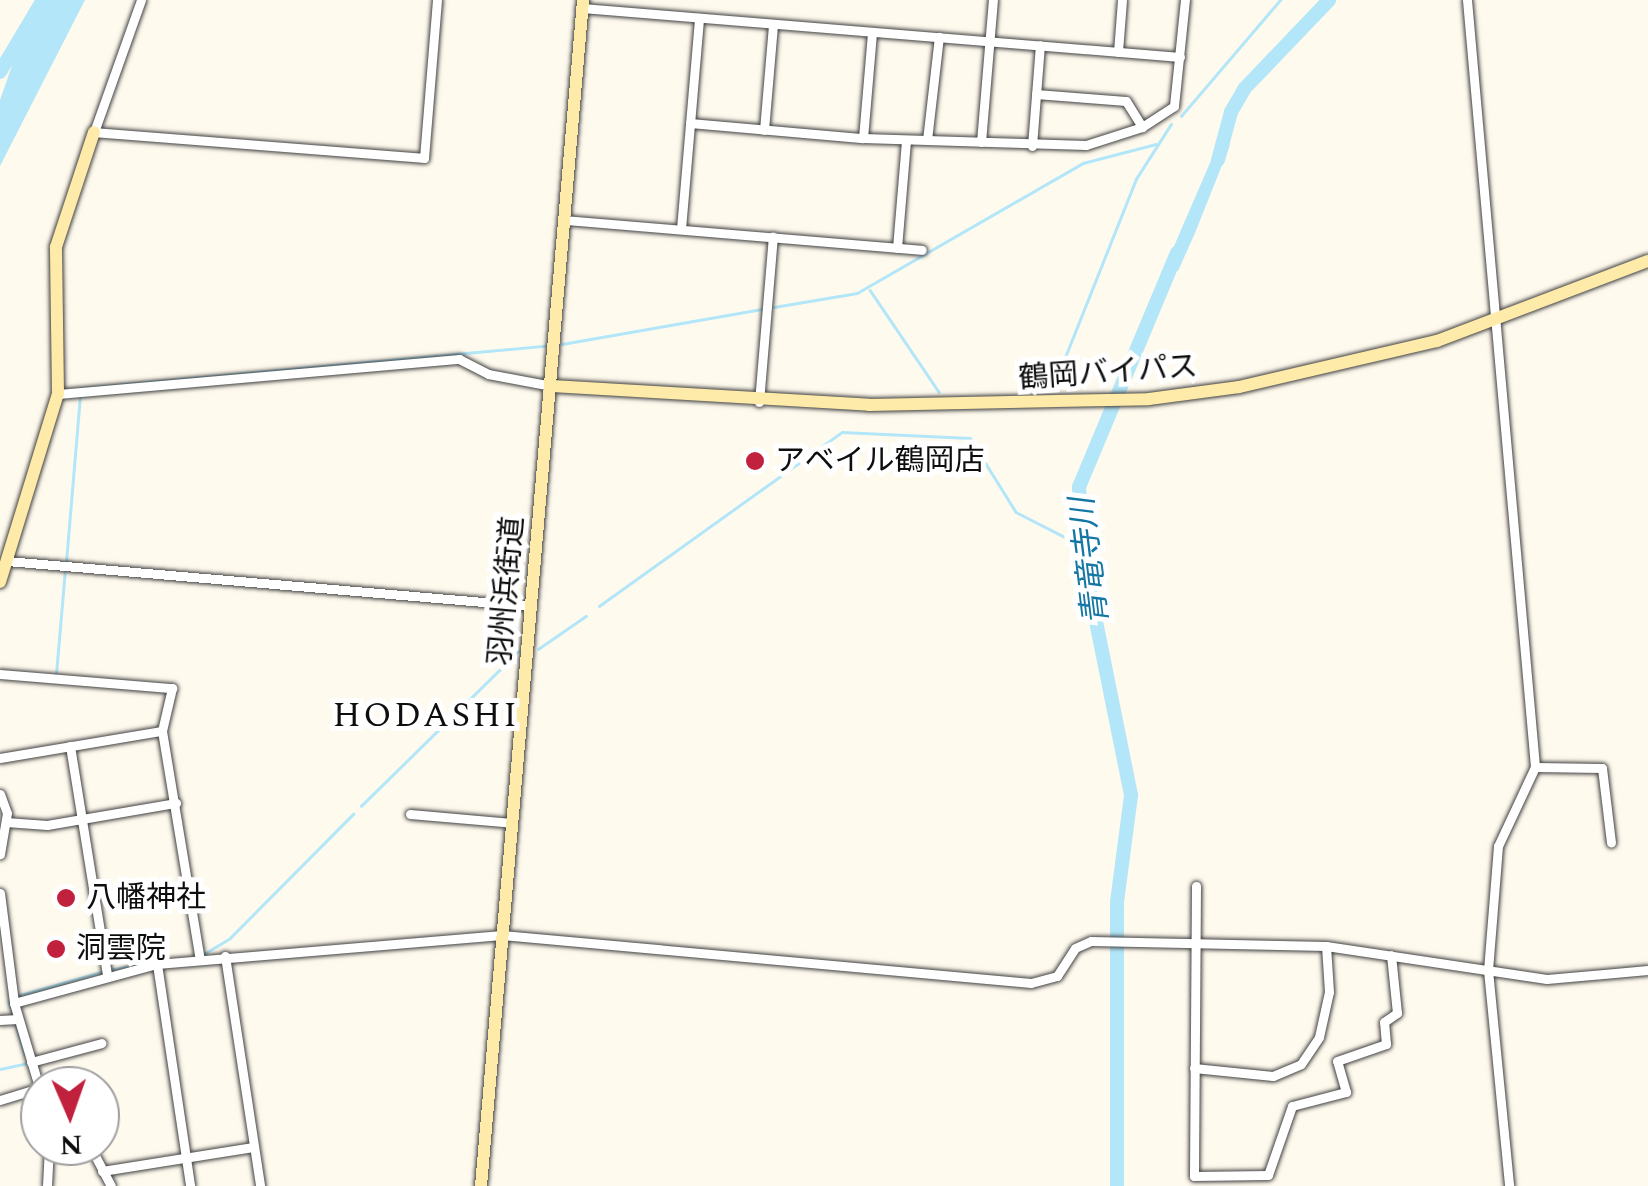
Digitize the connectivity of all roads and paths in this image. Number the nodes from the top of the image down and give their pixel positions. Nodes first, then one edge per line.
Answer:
1 (141, 0) edge
2 (437, 0) edge
3 (992, 0) edge
4 (1122, 0) edge
5 (1184, 0) edge
6 (1467, 0) edge
7 (582, 4) edge
8 (699, 18) junction
9 (773, 24) junction
10 (872, 32) junction
11 (938, 37) junction
12 (989, 41) junction
13 (1040, 45) junction
14 (1118, 52) junction
15 (1180, 56) junction
16 (1036, 94) junction
17 (690, 123) junction
18 (1142, 127) junction
19 (764, 130) junction
20 (94, 132) junction
21 (863, 138) junction
22 (906, 140) junction
23 (926, 140) junction
24 (981, 142) junction
25 (1032, 146) junction
26 (565, 220) junction
27 (681, 230) junction
28 (774, 237) junction
29 (897, 248) junction
30 (922, 250) dead end
31 (1648, 262) edge
32 (1495, 323) junction
33 (552, 386) junction
34 (58, 394) junction
35 (759, 402) junction
36 (7, 561) junction
37 (0, 582) edge
38 (530, 606) junction
39 (0, 674) edge
40 (162, 731) junction
41 (70, 746) junction
42 (0, 758) edge
43 (1535, 766) junction
44 (0, 794) edge
45 (176, 803) junction
46 (410, 814) dead end
47 (80, 819) junction
48 (6, 822) junction
49 (512, 823) junction
50 (2, 837) edge
51 (1611, 842) dead end
52 (0, 854) edge
53 (1196, 886) dead end
54 (0, 892) edge
55 (2, 920) edge
56 (502, 935) junction
57 (1196, 944) junction
58 (1326, 946) junction
59 (226, 956) junction
60 (1391, 956) junction
61 (200, 957) junction
62 (157, 964) junction
63 (5, 965) edge
64 (1488, 970) junction
65 (1648, 970) edge
66 (106, 972) junction
67 (14, 1003) junction
68 (10, 1020) edge
69 (102, 1043) dead end
70 (31, 1062) junction
71 (32, 1066) edge
72 (1194, 1068) junction
73 (253, 1147) junction
74 (186, 1158) junction
75 (100, 1166) edge
76 (102, 1170) junction
77 (111, 1186) edge
78 (190, 1186) edge
79 (260, 1186) edge
80 (481, 1186) edge
81 (1509, 1186) edge

1 - 20 street
2 - 20 street
3 - 12 street
4 - 14 street
5 - 15 street
6 - 32 street
7 - 8 street
7 - 26 main road, 羽州浜街道
8 - 9 street
8 - 17 street
9 - 10 street
9 - 19 street
10 - 11 street
10 - 21 street
11 - 12 street
11 - 23 street
12 - 13 street
12 - 24 street
13 - 14 street
13 - 16 street
14 - 15 street
15 - 18 street
16 - 18 street
16 - 25 street
17 - 19 street
17 - 27 street
18 - 25 street
19 - 21 street
20 - 34 main road
21 - 22 street
22 - 23 street
22 - 29 street
23 - 24 street
24 - 25 street
26 - 27 street
26 - 33 main road, 羽州浜街道
27 - 28 street
28 - 29 street
28 - 35 street
29 - 30 street
31 - 32 main road, 鶴岡バイパス
32 - 35 main road, 鶴岡バイパス
32 - 43 street
33 - 34 street
33 - 35 main road, 鶴岡バイパス
33 - 38 main road, 羽州浜街道
34 - 36 main road
36 - 37 main road
36 - 38 street
38 - 49 main road, 羽州浜街道
39 - 40 street
40 - 41 street
40 - 45 street
41 - 42 street
41 - 47 street
43 - 51 street
43 - 64 street
44 - 48 street
45 - 47 street
45 - 61 street
46 - 49 street
47 - 48 street
47 - 66 street
48 - 50 street
49 - 56 main road, 羽州浜街道
50 - 52 street
53 - 57 street
54 - 55 street
55 - 63 street
56 - 57 street
56 - 59 street
56 - 80 main road, 羽州浜街道
57 - 58 street
57 - 72 street
58 - 60 street
58 - 72 street
59 - 61 street
59 - 73 street
60 - 64 street
60 - 72 street
61 - 62 street
62 - 66 street
62 - 74 street
63 - 67 street
64 - 65 street
64 - 81 street
66 - 67 street
67 - 68 street
68 - 70 street
69 - 70 street
70 - 71 street
73 - 74 street
73 - 79 street
74 - 76 street
74 - 78 street
75 - 76 street
76 - 77 street

